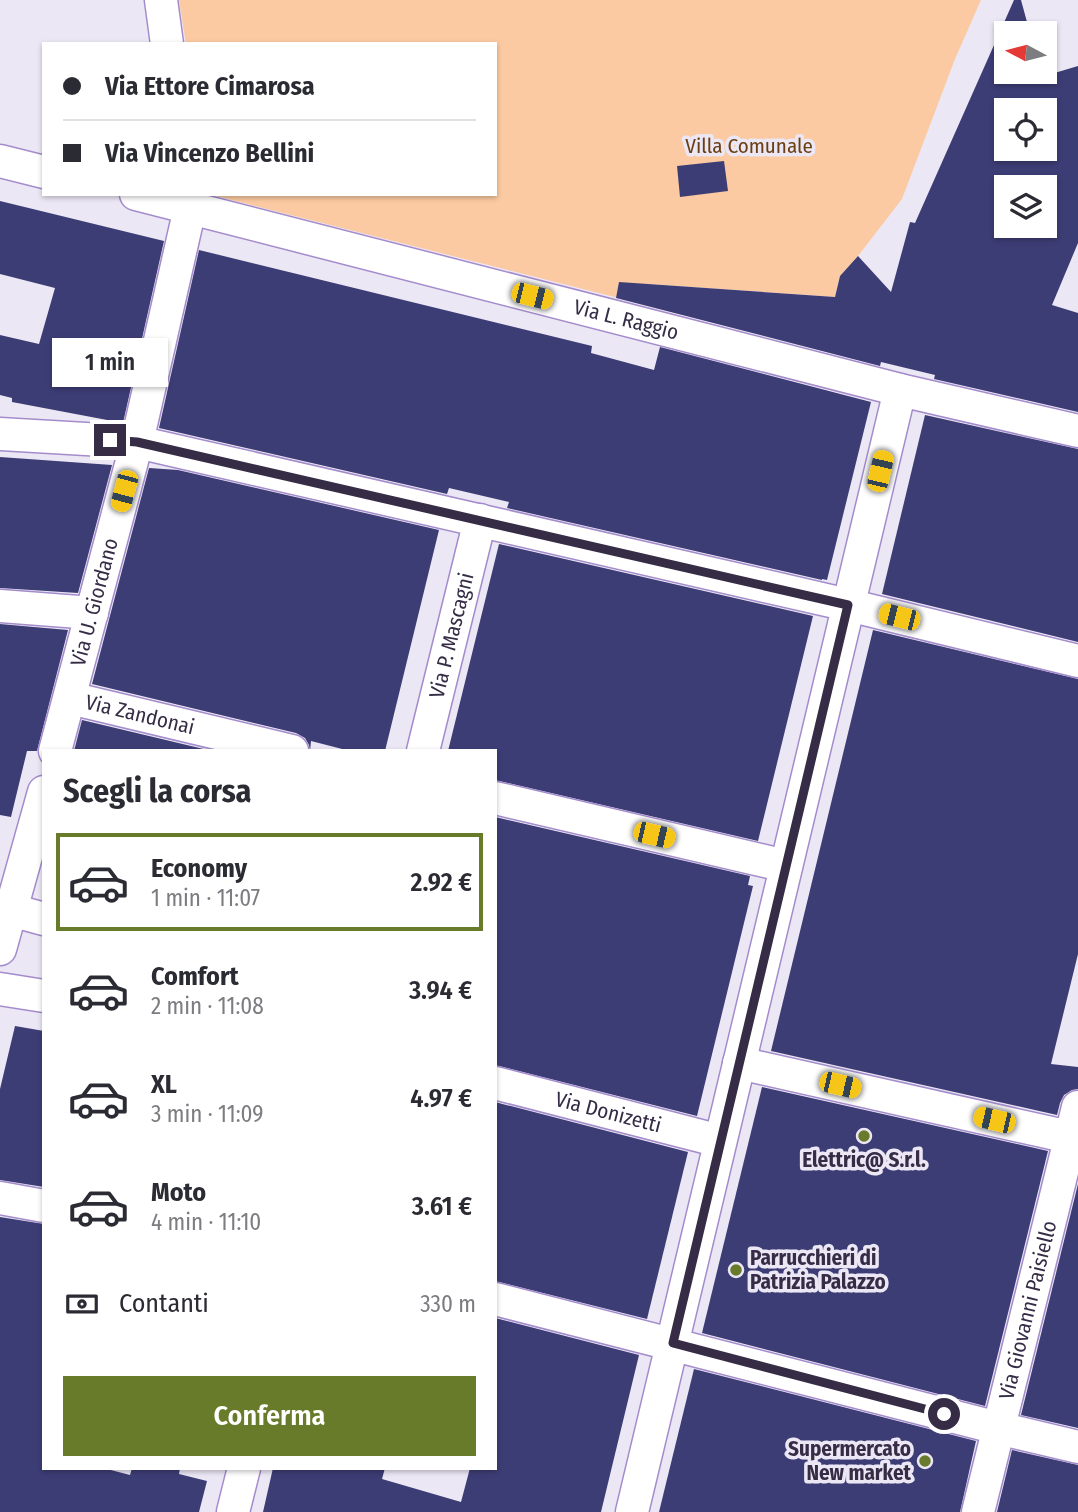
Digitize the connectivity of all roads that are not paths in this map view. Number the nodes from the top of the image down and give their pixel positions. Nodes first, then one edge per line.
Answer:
1 (161, 0) edge
2 (167, 42) edge
3 (0, 161) edge
4 (42, 172) edge
5 (151, 196) edge
6 (189, 201) edge
7 (900, 390) junction
8 (1078, 431) edge
9 (0, 434) edge
10 (137, 442) junction
11 (480, 520) junction
12 (848, 605) junction
13 (0, 606) edge
14 (92, 613) junction
15 (1078, 661) edge
16 (70, 698) junction
17 (56, 749) edge
18 (284, 749) edge
19 (423, 749) edge
20 (42, 799) edge
21 (497, 799) edge
22 (786, 866) junction
23 (11, 911) junction
24 (42, 919) edge
25 (0, 949) edge
26 (0, 989) edge
27 (42, 996) edge
28 (739, 1063) junction
29 (497, 1084) edge
30 (1078, 1107) edge
31 (1075, 1138) edge
32 (720, 1141) junction
33 (0, 1198) edge
34 (42, 1206) edge
35 (497, 1299) edge
36 (673, 1343) junction
37 (998, 1428) junction
38 (1078, 1447) edge
39 (244, 1470) edge
40 (233, 1512) edge
41 (632, 1512) edge
42 (978, 1512) edge

1 - 2 street
3 - 4 street
5 - 6 street, Via L. Raggio
6 - 7 street, Via L. Raggio
6 - 10 street, Via U. Giordano
7 - 8 street, Via L. Raggio
7 - 12 street
9 - 10 street
10 - 11 street
10 - 14 street, Via U. Giordano
11 - 12 street
11 - 19 street, Via P. Mascagni
12 - 15 street
12 - 22 street
13 - 14 street
14 - 16 street, Via U. Giordano
16 - 17 street, Via U. Giordano
16 - 18 street, Via Zandonai
20 - 23 street
21 - 22 street
22 - 28 street
23 - 24 street
23 - 25 street
26 - 27 street
28 - 31 street
28 - 32 street
29 - 32 street, Via Donizetti
30 - 31 street, Via Giovanni Paisiello
31 - 37 street, Via Giovanni Paisiello
32 - 36 street
33 - 34 street
35 - 36 street
36 - 37 street
36 - 41 street
37 - 38 street
37 - 42 street, Via Giovanni Paisiello
39 - 40 street

